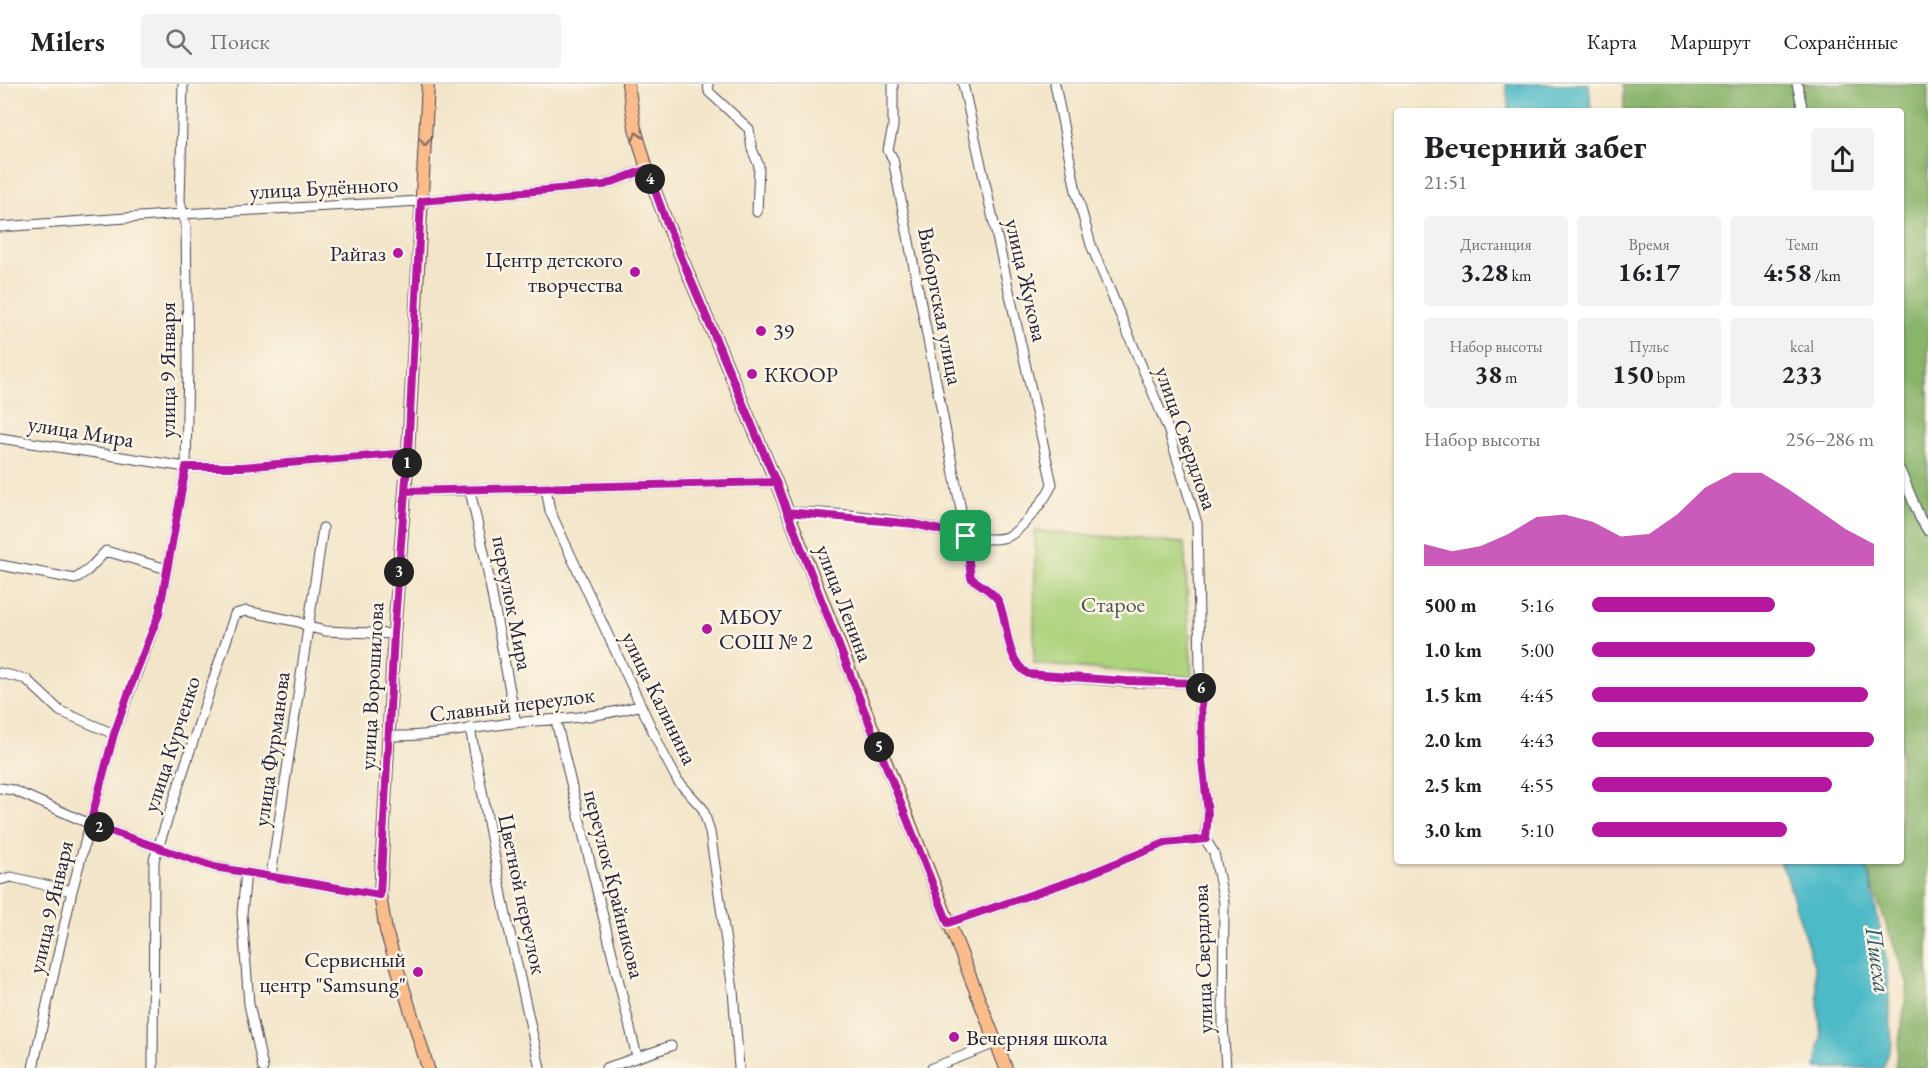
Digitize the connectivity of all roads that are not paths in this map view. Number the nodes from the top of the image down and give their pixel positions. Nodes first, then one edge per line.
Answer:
1 (183, 84) edge
2 (428, 84) edge
3 (628, 84) edge
4 (708, 84) edge
5 (893, 84) edge
6 (963, 84) edge
7 (1054, 84) edge
8 (1797, 84) edge
9 (1802, 108) edge
10 (647, 169) junction
11 (421, 201) junction
12 (757, 212) dead end
13 (182, 214) junction
14 (0, 227) edge
15 (0, 438) edge
16 (408, 453) junction
17 (186, 467) junction
18 (1904, 480) edge
19 (776, 482) junction
20 (546, 489) junction
21 (405, 491) junction
22 (470, 491) junction
23 (787, 512) junction
24 (323, 528) dead end
25 (1928, 531) edge
26 (966, 536) junction
27 (0, 566) edge
28 (167, 569) junction
29 (309, 627) junction
30 (394, 634) junction
31 (0, 673) edge
32 (1201, 683) junction
33 (641, 705) junction
34 (556, 721) junction
35 (516, 723) junction
36 (470, 728) junction
37 (114, 734) junction
38 (388, 736) junction
39 (0, 788) edge
40 (90, 824) junction
41 (1206, 839) junction
42 (158, 846) junction
43 (246, 872) junction
44 (272, 876) junction
45 (0, 880) edge
46 (72, 891) junction
47 (380, 895) junction
48 (948, 923) junction
49 (996, 1043) junction
50 (671, 1046) dead end
51 (637, 1057) junction
52 (33, 1068) edge
53 (153, 1068) edge
54 (263, 1068) edge
55 (428, 1068) edge
56 (540, 1068) edge
57 (606, 1068) edge
58 (739, 1068) edge
59 (932, 1068) edge
60 (1005, 1068) edge
61 (1226, 1068) edge

1 - 13 street, улица 9 Января
2 -> 11 main road, улица Ворошилова
10 -> 3 main road, улица Ленина
4 - 12 street
5 - 26 street, Выборгская улица
6 - 26 street, улица Жукова
7 - 32 street, улица Свердлова
8 - 9 street
10 - 11 street, улица Будённого
10 - 19 main road, улица Ленина
11 - 13 street, улица Будённого
11 - 16 main road, улица Ворошилова
13 - 14 street, улица Будённого
13 - 17 street, улица 9 Января
15 - 17 street, улица Мира
16 - 17 street, улица Мира
16 - 21 main road, улица Ворошилова
17 - 28 street, улица 9 Января
18 - 25 street
19 - 20 street
19 - 23 main road, улица Ленина
20 - 22 street
20 - 33 street, улица Калинина
21 - 22 street
21 - 30 main road, улица Ворошилова
22 - 35 street, переулок Мира
23 - 26 street
23 - 48 main road, улица Ленина
24 - 29 street, улица Фурманова
26 - 32 street
27 - 28 street
28 - 37 street, улица 9 Января
29 - 30 street
29 - 42 street, улица Курченко
29 - 44 street, улица Фурманова
30 - 38 main road, улица Ворошилова
31 - 37 street
32 - 41 street, улица Свердлова
33 - 34 street, Славный переулок
33 - 58 street, улица Калинина
34 - 35 street, Славный переулок
34 - 51 street, переулок Крайникова
35 - 36 street, Славный переулок
36 - 38 street, Славный переулок
36 - 56 street, Цветной переулок
37 - 40 street, улица 9 Января
38 - 47 main road, улица Ворошилова
39 - 40 street
40 - 42 street
40 - 46 street, улица 9 Января
41 - 48 street
41 - 61 street, улица Свердлова
42 - 43 street
42 - 53 street, улица Курченко
43 - 44 street
43 - 54 street
44 - 47 street
45 - 46 street
46 - 52 street, улица 9 Января
47 - 55 main road, улица Ворошилова
48 - 49 main road, улица Ленина
49 - 59 street
49 - 60 main road, улица Ленина
50 - 51 street
51 - 57 street

